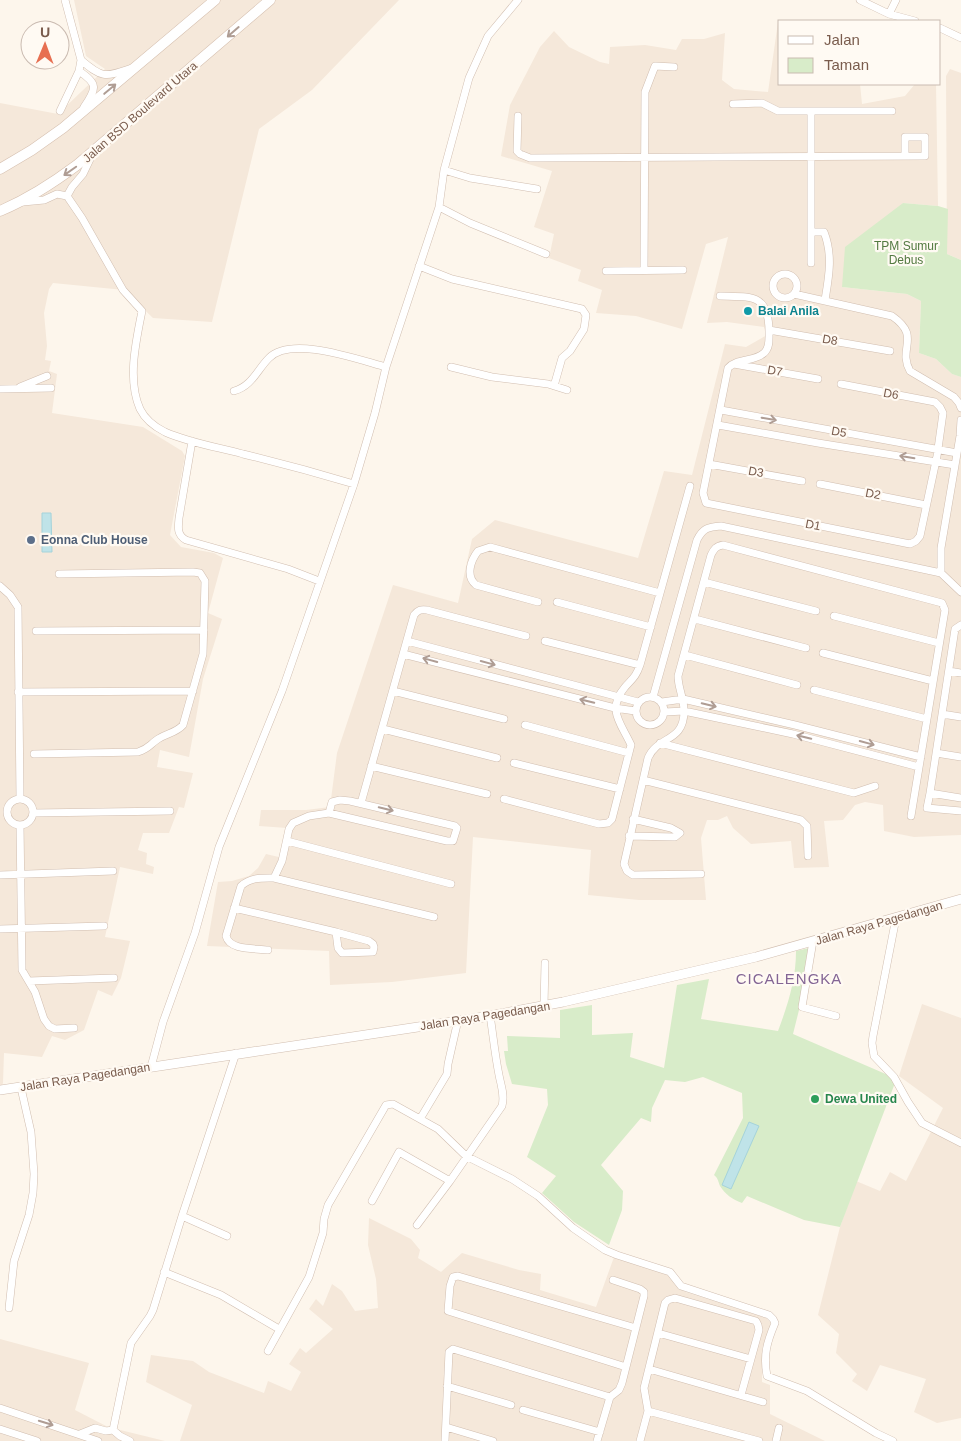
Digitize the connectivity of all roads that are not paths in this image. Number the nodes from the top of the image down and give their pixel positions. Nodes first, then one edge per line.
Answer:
1 (65, 0) edge
2 (216, 0) edge
3 (270, 0) edge
4 (518, 0) edge
5 (860, 0) edge
6 (896, 0) edge
7 (889, 14) junction
8 (911, 20) edge
9 (941, 28) edge
10 (961, 38) edge
11 (81, 60) junction
12 (137, 66) junction
13 (674, 67) dead end
14 (79, 71) junction
15 (734, 104) dead end
16 (60, 111) dead end
17 (892, 111) dead end
18 (811, 112) junction
19 (78, 115) junction
20 (518, 116) dead end
21 (93, 152) junction
22 (811, 156) junction
23 (905, 156) dead end
24 (644, 157) junction
25 (0, 169) edge
26 (444, 170) junction
27 (537, 189) dead end
28 (67, 196) junction
29 (19, 203) junction
30 (438, 207) junction
31 (0, 211) edge
32 (811, 232) junction
33 (546, 254) dead end
34 (811, 263) dead end
35 (419, 266) junction
36 (644, 270) junction
37 (683, 270) dead end
38 (606, 271) dead end
39 (794, 294) dead end
40 (720, 296) dead end
41 (825, 300) junction
42 (769, 330) junction
43 (890, 351) dead end
44 (732, 364) junction
45 (386, 367) junction
46 (451, 367) dead end
47 (47, 376) dead end
48 (818, 379) dead end
49 (841, 384) dead end
50 (554, 386) junction
51 (51, 388) dead end
52 (0, 389) edge
53 (15, 389) junction
54 (567, 390) dead end
55 (234, 391) dead end
56 (961, 408) edge
57 (720, 410) junction
58 (961, 420) edge
59 (718, 424) junction
60 (960, 436) edge
61 (192, 441) junction
62 (938, 449) junction
63 (957, 453) junction
64 (936, 462) junction
65 (710, 464) junction
66 (955, 465) junction
67 (802, 481) dead end
68 (354, 484) junction
69 (820, 484) dead end
70 (690, 486) dead end
71 (926, 505) junction
72 (59, 574) dead end
73 (941, 574) junction
74 (319, 581) junction
75 (704, 582) junction
76 (0, 586) edge
77 (961, 592) edge
78 (660, 594) junction
79 (538, 602) dead end
80 (557, 602) dead end
81 (816, 611) dead end
82 (834, 616) dead end
83 (695, 618) junction
84 (961, 625) edge
85 (651, 627) junction
86 (204, 630) junction
87 (36, 631) dead end
88 (526, 636) dead end
89 (407, 641) junction
90 (545, 641) dead end
91 (939, 642) junction
92 (806, 648) dead end
93 (823, 653) dead end
94 (403, 654) junction
95 (685, 656) junction
96 (640, 665) junction
97 (949, 671) junction
98 (961, 673) edge
99 (933, 681) junction
100 (797, 685) dead end
101 (814, 690) dead end
102 (193, 691) junction
103 (393, 691) junction
104 (18, 692) junction
105 (653, 697) junction
106 (617, 698) junction
107 (683, 699) junction
108 (638, 702) junction
109 (662, 702) junction
110 (615, 708) junction
111 (635, 711) junction
112 (684, 711) junction
113 (664, 712) junction
114 (942, 714) junction
115 (961, 717) edge
116 (504, 719) dead end
117 (927, 719) junction
118 (525, 725) dead end
119 (383, 729) junction
120 (660, 743) junction
121 (629, 753) junction
122 (936, 753) junction
123 (34, 754) dead end
124 (921, 757) junction
125 (961, 757) edge
126 (497, 758) dead end
127 (514, 763) dead end
128 (371, 766) junction
129 (919, 767) junction
130 (643, 780) junction
131 (875, 786) dead end
132 (620, 789) junction
133 (930, 793) junction
134 (487, 794) dead end
135 (20, 798) junction
136 (961, 798) edge
137 (504, 799) dead end
138 (361, 803) junction
139 (170, 811) dead end
140 (961, 811) edge
141 (3, 813) edge
142 (34, 813) junction
143 (329, 813) junction
144 (910, 816) dead end
145 (633, 819) junction
146 (20, 825) junction
147 (629, 836) junction
148 (287, 841) junction
149 (808, 856) dead end
150 (113, 871) dead end
151 (20, 874) junction
152 (700, 874) dead end
153 (0, 875) edge
154 (274, 878) junction
155 (451, 884) dead end
156 (961, 899) edge
157 (234, 908) junction
158 (434, 917) dead end
159 (896, 918) junction
160 (104, 926) dead end
161 (21, 928) junction
162 (0, 929) edge
163 (336, 932) junction
164 (813, 941) junction
165 (268, 950) dead end
166 (545, 962) dead end
167 (114, 978) dead end
168 (28, 982) junction
169 (544, 1006) junction
170 (490, 1015) junction
171 (836, 1016) dead end
172 (458, 1020) junction
173 (74, 1028) dead end
174 (236, 1053) junction
175 (151, 1067) junction
176 (21, 1088) junction
177 (2, 1089) edge
178 (420, 1119) junction
179 (961, 1143) edge
180 (466, 1156) junction
181 (450, 1181) junction
182 (372, 1201) dead end
183 (182, 1216) junction
184 (417, 1225) dead end
185 (227, 1236) dead end
186 (164, 1272) junction
187 (612, 1280) dead end
188 (9, 1308) dead end
189 (636, 1328) junction
190 (279, 1329) junction
191 (658, 1333) junction
192 (268, 1351) dead end
193 (751, 1358) junction
194 (626, 1367) junction
195 (649, 1369) junction
196 (447, 1386) junction
197 (741, 1395) junction
198 (610, 1397) junction
199 (763, 1402) dead end
200 (510, 1405) dead end
201 (0, 1408) edge
202 (522, 1410) dead end
203 (648, 1411) junction
204 (446, 1427) junction
205 (779, 1428) dead end
206 (0, 1429) edge
207 (113, 1430) junction
208 (600, 1432) junction
209 (80, 1434) junction
210 (37, 1441) edge
211 (98, 1441) edge
212 (130, 1441) edge
213 (445, 1441) edge
214 (493, 1441) edge
215 (597, 1441) edge
216 (640, 1441) edge
217 (759, 1441) edge
218 (776, 1441) edge
219 (893, 1441) edge

1 - 11 street
2 - 12 main road
3 -> 21 main road, Jalan BSD Boulevard Utara
4 - 26 street
5 - 7 street
6 - 7 street
7 - 8 street
9 - 10 street
11 - 12 street
11 - 14 street
19 -> 12 main road
13 - 24 street
14 - 16 street
14 - 19 street
15 - 18 street
17 - 18 street
18 - 22 street
19 - 25 main road
20 - 24 street
21 - 28 street
21 -> 29 main road, Jalan BSD Boulevard Utara
22 - 23 street
22 - 24 street
22 - 32 street
24 - 36 street
26 - 27 street
26 - 30 street
28 - 29 street
28 - 61 street
29 - 31 main road, Jalan BSD Boulevard Utara
30 - 33 street
30 - 35 street
32 - 34 street
32 - 41 street
35 - 45 street
35 - 50 street
36 - 37 street
36 - 38 street
39 - 41 street
40 - 42 street
41 - 56 street
42 - 43 street, D8
42 - 44 street
44 - 48 street, D7
44 - 57 street
45 - 55 street
45 - 68 street
46 - 50 street
47 - 53 street
49 - 62 street, D6
50 - 54 street
51 - 53 street
52 - 53 street
57 - 59 street
57 -> 62 street, D5
58 - 60 street
64 -> 59 street, D5
59 - 65 street
60 - 63 street
61 - 68 street
61 - 74 street
62 - 63 street, D5
62 - 64 street
63 - 66 street
64 - 66 street, D5
64 - 71 street
65 - 67 street, D3
65 - 71 street, D1
66 - 73 street
68 - 74 street
69 - 71 street, D2
70 - 78 street
72 - 86 street
73 - 77 street
73 - 105 street
74 - 175 street
75 - 81 street
75 - 83 street
75 - 91 street
76 - 104 street
78 - 79 street
78 - 85 street
80 - 85 street
82 - 91 street
83 - 92 street
83 - 95 street
84 - 97 street
85 - 96 street
86 - 87 street
86 - 102 street
88 - 89 street
89 - 94 street
89 -> 106 street
90 - 96 street
91 - 99 street
93 - 99 street
94 - 103 street
110 -> 94 street
95 - 100 street
95 - 107 street
96 - 106 street
97 - 98 street
97 - 114 street
99 - 117 street
101 - 117 street
102 - 104 street
102 - 123 street
103 - 116 street
103 - 119 street
104 - 135 street
105 - 108 street
105 - 109 street
106 - 108 street
106 - 110 street
107 - 109 street
107 - 112 street
107 -> 124 street
108 - 111 street
109 - 113 street
110 - 111 street
110 - 121 street
111 - 113 street
112 - 113 street
112 - 120 street
129 -> 112 street
114 - 115 street
114 - 122 street
117 - 124 street
118 - 121 street
119 - 126 street
119 - 128 street
120 - 130 street
120 - 131 street
121 - 132 street
122 - 125 street
122 - 133 street
124 - 129 street
127 - 132 street
128 - 134 street
128 - 138 street
129 - 144 street
130 - 145 street
130 - 149 street
132 - 137 street
133 - 136 street
133 - 140 street
135 - 141 street
135 - 142 street
138 - 143 street
138 -> 143 street
139 - 142 street
141 - 146 street
142 - 146 street
143 - 148 street
145 - 147 street
145 - 147 street
146 - 151 street
147 - 152 street
148 - 154 street
148 - 155 street
150 - 151 street
151 - 153 street
151 - 161 street
154 - 157 street
154 - 158 street
156 - 159 street, Jalan Raya Pagedangan
157 - 163 street
157 - 165 street
159 - 164 street, Jalan Raya Pagedangan
159 - 179 street
160 - 161 street
161 - 162 street
161 - 168 street
163 - 163 street
164 - 169 street, Jalan Raya Pagedangan
164 - 171 street
166 - 169 street
167 - 168 street
168 - 173 street
169 - 170 street, Jalan Raya Pagedangan
170 - 172 street, Jalan Raya Pagedangan
170 - 180 street
172 - 174 street, Jalan Raya Pagedangan
172 - 178 street
174 - 175 street, Jalan Raya Pagedangan
174 - 183 street
175 - 176 street, Jalan Raya Pagedangan
176 - 177 street, Jalan Raya Pagedangan
176 - 188 street
178 - 180 street
178 - 190 street
180 - 181 street
180 - 219 street
181 - 182 street
181 - 184 street
183 - 185 street
183 - 186 street
186 - 190 street
186 - 207 street
187 - 189 street
189 - 194 street
189 - 194 street
190 - 192 street
191 - 193 street
191 - 193 street
191 - 195 street
193 - 197 street
194 - 198 street
195 - 197 street
195 - 203 street
196 - 198 street
196 - 200 street
196 - 204 street
197 - 199 street
198 - 208 street
201 -> 209 street
202 - 208 street
203 - 216 street
203 - 217 street
204 - 213 street
204 - 214 street
205 - 218 street
206 - 210 street
207 - 209 street
207 - 212 street
208 - 215 street
209 - 211 street

